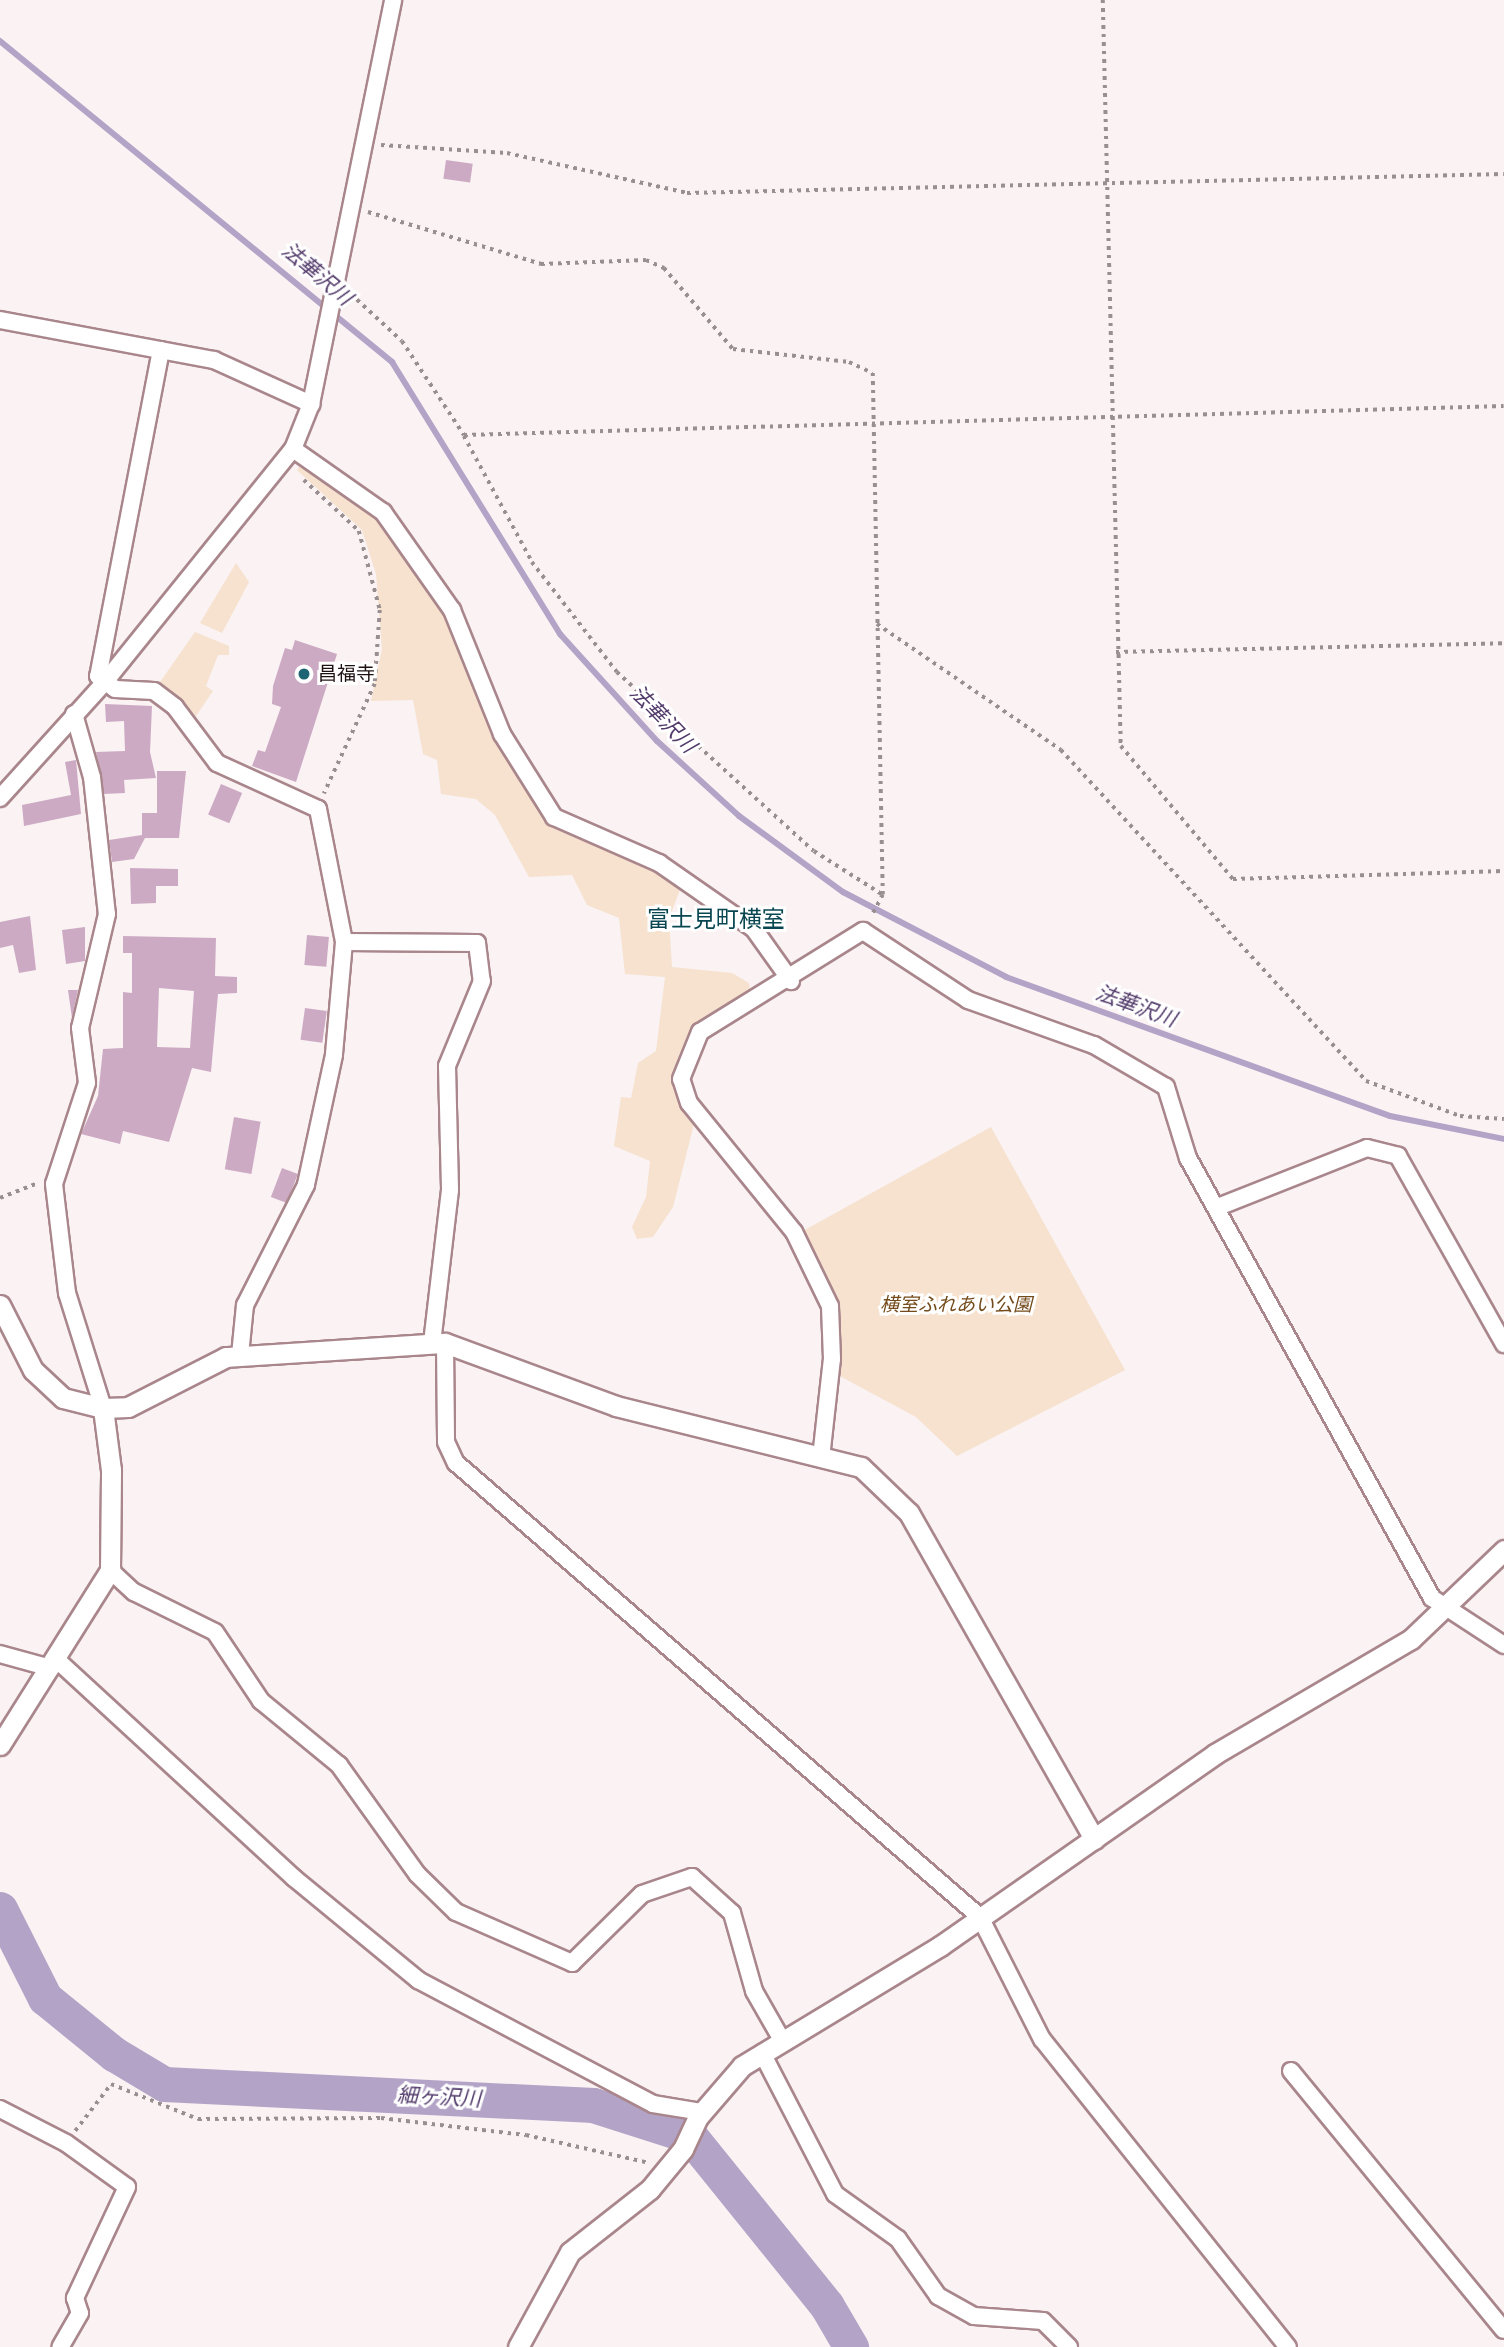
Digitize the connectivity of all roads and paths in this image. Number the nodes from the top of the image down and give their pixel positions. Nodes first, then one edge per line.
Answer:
1 (393, 0) edge
2 (1104, 0) edge
3 (365, 144) junction
4 (1504, 174) edge
5 (1107, 183) junction
6 (352, 207) junction
7 (338, 282) junction
8 (0, 320) edge
9 (161, 350) junction
10 (311, 404) junction
11 (1504, 406) edge
12 (1112, 414) junction
13 (872, 425) junction
14 (464, 435) junction
15 (293, 449) junction
16 (284, 463) junction
17 (877, 624) junction
18 (1504, 643) edge
19 (1116, 652) junction
20 (104, 683) junction
21 (74, 714) junction
22 (0, 798) edge
23 (318, 809) junction
24 (1504, 872) edge
25 (883, 895) junction
26 (863, 931) junction
27 (344, 942) junction
28 (790, 981) junction
29 (1504, 1119) edge
30 (54, 1184) junction
31 (0, 1198) edge
32 (1218, 1207) junction
33 (0, 1305) edge
34 (439, 1343) junction
35 (1504, 1344) edge
36 (240, 1355) junction
37 (103, 1408) junction
38 (821, 1458) junction
39 (1504, 1550) edge
40 (110, 1570) junction
41 (1442, 1609) junction
42 (1504, 1645) edge
43 (0, 1654) edge
44 (54, 1663) junction
45 (0, 1745) edge
46 (1094, 1839) junction
47 (980, 1917) junction
48 (782, 2040) junction
49 (762, 2053) junction
50 (1290, 2071) dead end
51 (0, 2109) edge
52 (700, 2114) junction
53 (66, 2143) junction
54 (668, 2167) junction
55 (1504, 2330) edge
56 (60, 2347) edge
57 (518, 2347) edge
58 (1069, 2347) edge
59 (1288, 2347) edge

1 - 3 street
2 - 5 path
3 - 5 path
3 - 6 street
4 - 5 path
5 - 12 path
6 - 7 street
6 - 13 path
7 - 10 street
7 - 14 path
8 - 9 street
9 - 10 street
9 - 20 street
10 - 15 street
11 - 12 path
12 - 13 path
12 - 19 path
13 - 14 path
13 - 17 path
14 - 25 path
15 - 16 street
15 - 28 street
16 - 20 street
16 - 23 path
17 - 25 path
17 - 29 path
18 - 19 path
19 - 24 path
20 - 21 street
20 - 23 street
21 - 22 street
21 - 30 street
23 - 27 street
25 - 26 path
26 - 28 street
26 - 32 street
27 - 34 street
27 - 36 street
28 - 38 street
30 - 31 path
30 - 37 street
32 - 35 street
32 - 41 street
33 - 37 street
34 - 36 street
34 - 38 street
34 - 47 street
36 - 37 street
37 - 40 street
38 - 46 street
39 - 41 street
40 - 44 street
40 - 48 street
41 - 42 street
41 - 46 street
43 - 44 street
44 - 45 street
44 - 52 street
46 - 47 street
47 - 48 street
47 - 59 street
48 - 49 street
49 - 52 street
49 - 58 street
50 - 55 street
51 - 53 street
52 - 54 street
53 - 54 path
53 - 56 street
54 - 57 street

